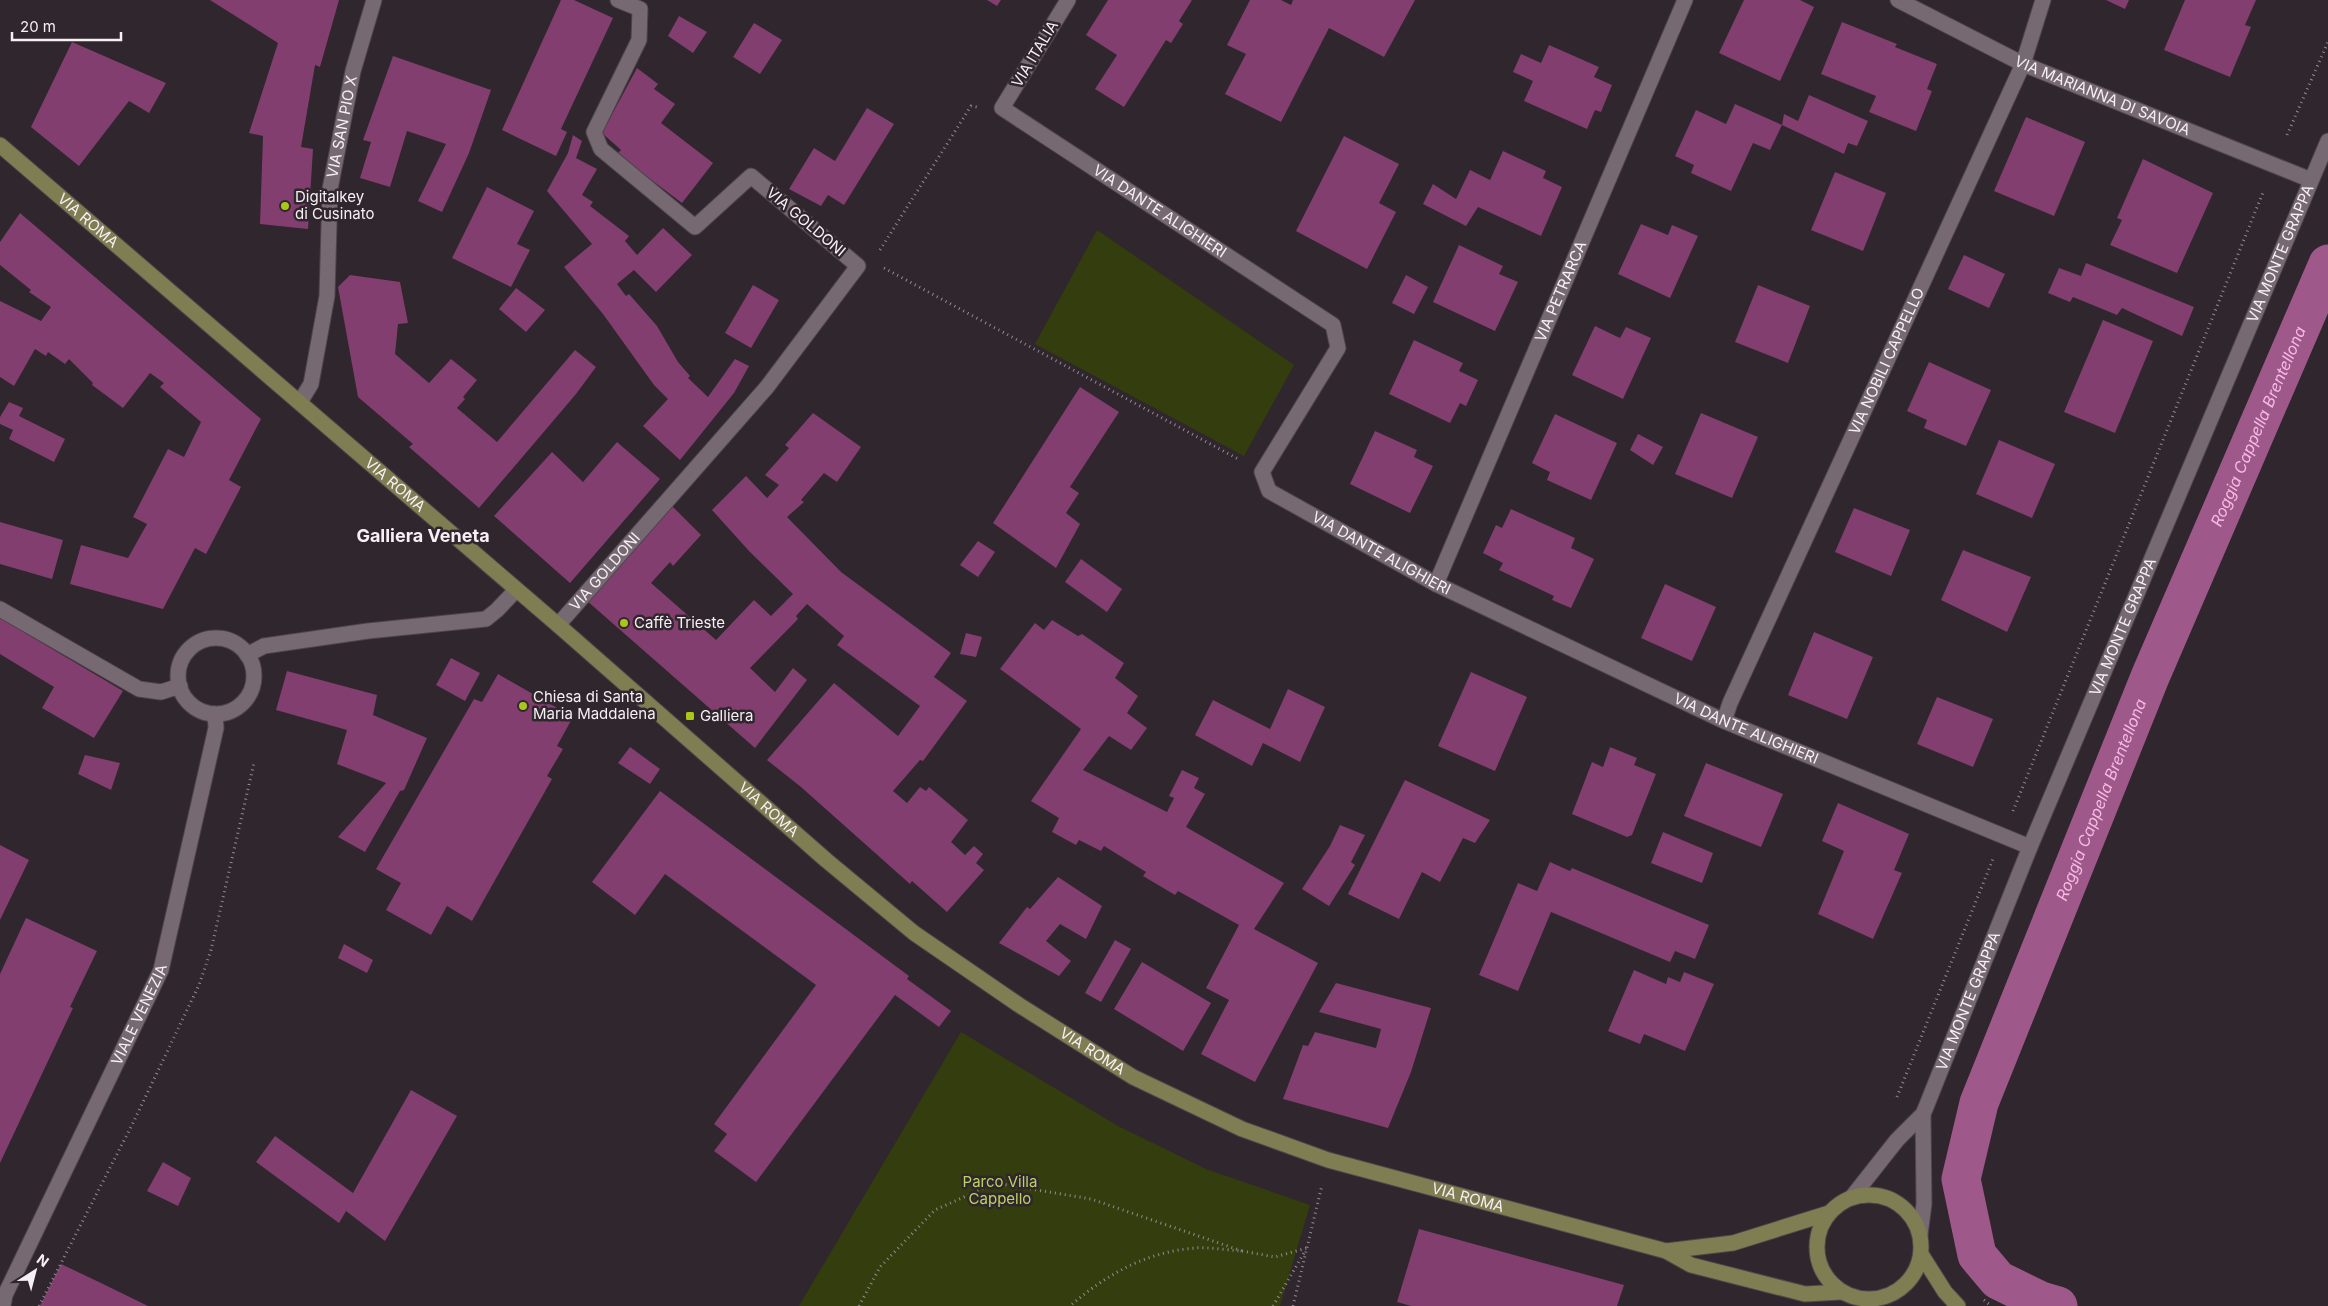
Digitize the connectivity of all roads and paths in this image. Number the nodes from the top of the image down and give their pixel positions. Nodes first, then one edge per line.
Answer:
1 (374, 0) edge
2 (618, 0) edge
3 (1068, 0) edge
4 (1685, 0) edge
5 (1898, 0) edge
6 (2043, 0) edge
7 (2328, 42) edge
8 (2023, 64) junction
9 (1002, 108) junction
10 (2288, 135) dead end
11 (2328, 141) edge
12 (0, 145) edge
13 (2311, 180) junction
14 (2264, 190) dead end
15 (873, 262) junction
16 (858, 266) junction
17 (300, 402) junction
18 (1262, 472) junction
19 (1436, 584) junction
20 (516, 590) junction
21 (0, 609) edge
22 (558, 625) junction
23 (247, 655) junction
24 (180, 686) junction
25 (215, 714) junction
26 (1724, 721) junction
27 (254, 763) dead end
28 (2011, 816) dead end
29 (2030, 847) junction
30 (1995, 855) dead end
31 (1897, 1097) dead end
32 (1923, 1114) junction
33 (1328, 1160) junction
34 (1852, 1197) junction
35 (1828, 1214) junction
36 (1920, 1235) junction
37 (1307, 1248) junction
38 (1242, 1251) junction
39 (1666, 1251) junction
40 (1921, 1254) junction
41 (1842, 1292) junction
42 (1978, 1294) dead end
43 (3, 1302) edge
44 (1873, 1303) edge
45 (40, 1306) edge
46 (859, 1306) edge
47 (1070, 1306) edge
48 (1273, 1306) edge
49 (1293, 1306) edge
50 (1958, 1306) edge
51 (1991, 1306) edge

1 - 17 street, VIA SAN PIO X
2 - 16 street, VIA GOLDONI
3 - 9 street, VIA ITALIA
4 - 19 street, VIA PETRARCA
5 - 8 street, VIA MARIANNA DI SAVOIA
6 - 8 street, VIA NOBILI CAPPELLO
7 - 10 path
8 - 13 street, VIA MARIANNA DI SAVOIA
8 - 26 street, VIA NOBILI CAPPELLO
9 - 15 path
9 - 18 street, VIA DANTE ALIGHIERI
11 - 13 street, VIA MONTE GRAPPA
12 - 17 main road, VIA ROMA
13 - 29 street, VIA MONTE GRAPPA
14 - 28 path
15 - 16 path
15 - 18 path
16 - 22 street, VIA GOLDONI
17 - 20 main road, VIA ROMA
18 - 19 street, VIA DANTE ALIGHIERI
19 - 26 street, VIA DANTE ALIGHIERI
20 - 22 main road, VIA ROMA
20 - 23 street
21 - 24 street
22 - 33 main road, VIA ROMA
23 - 24 street
23 - 25 street
24 - 25 street
25 - 43 street, VIALE VENEZIA
26 - 29 street, VIA DANTE ALIGHIERI
27 - 45 path
29 - 32 street, VIA MONTE GRAPPA
30 - 31 path
32 - 34 street, VIA MONTE GRAPPA
32 - 36 street, VIA MONTE GRAPPA
33 - 37 path
33 - 39 main road, VIA ROMA
34 - 35 main road, VIA ROMA
34 - 36 main road, VIA ROMA
35 - 39 main road, VIA ROMA
35 - 41 main road, VIA ROMA
36 - 40 main road, VIA ROMA
37 - 38 path
37 - 48 path
37 - 49 path
38 - 46 path
38 - 47 path
39 - 41 main road, VIA ROMA
40 - 44 main road, VIA ROMA
40 - 50 main road, VIA ROMA
41 - 44 main road, VIA ROMA
42 - 51 path

